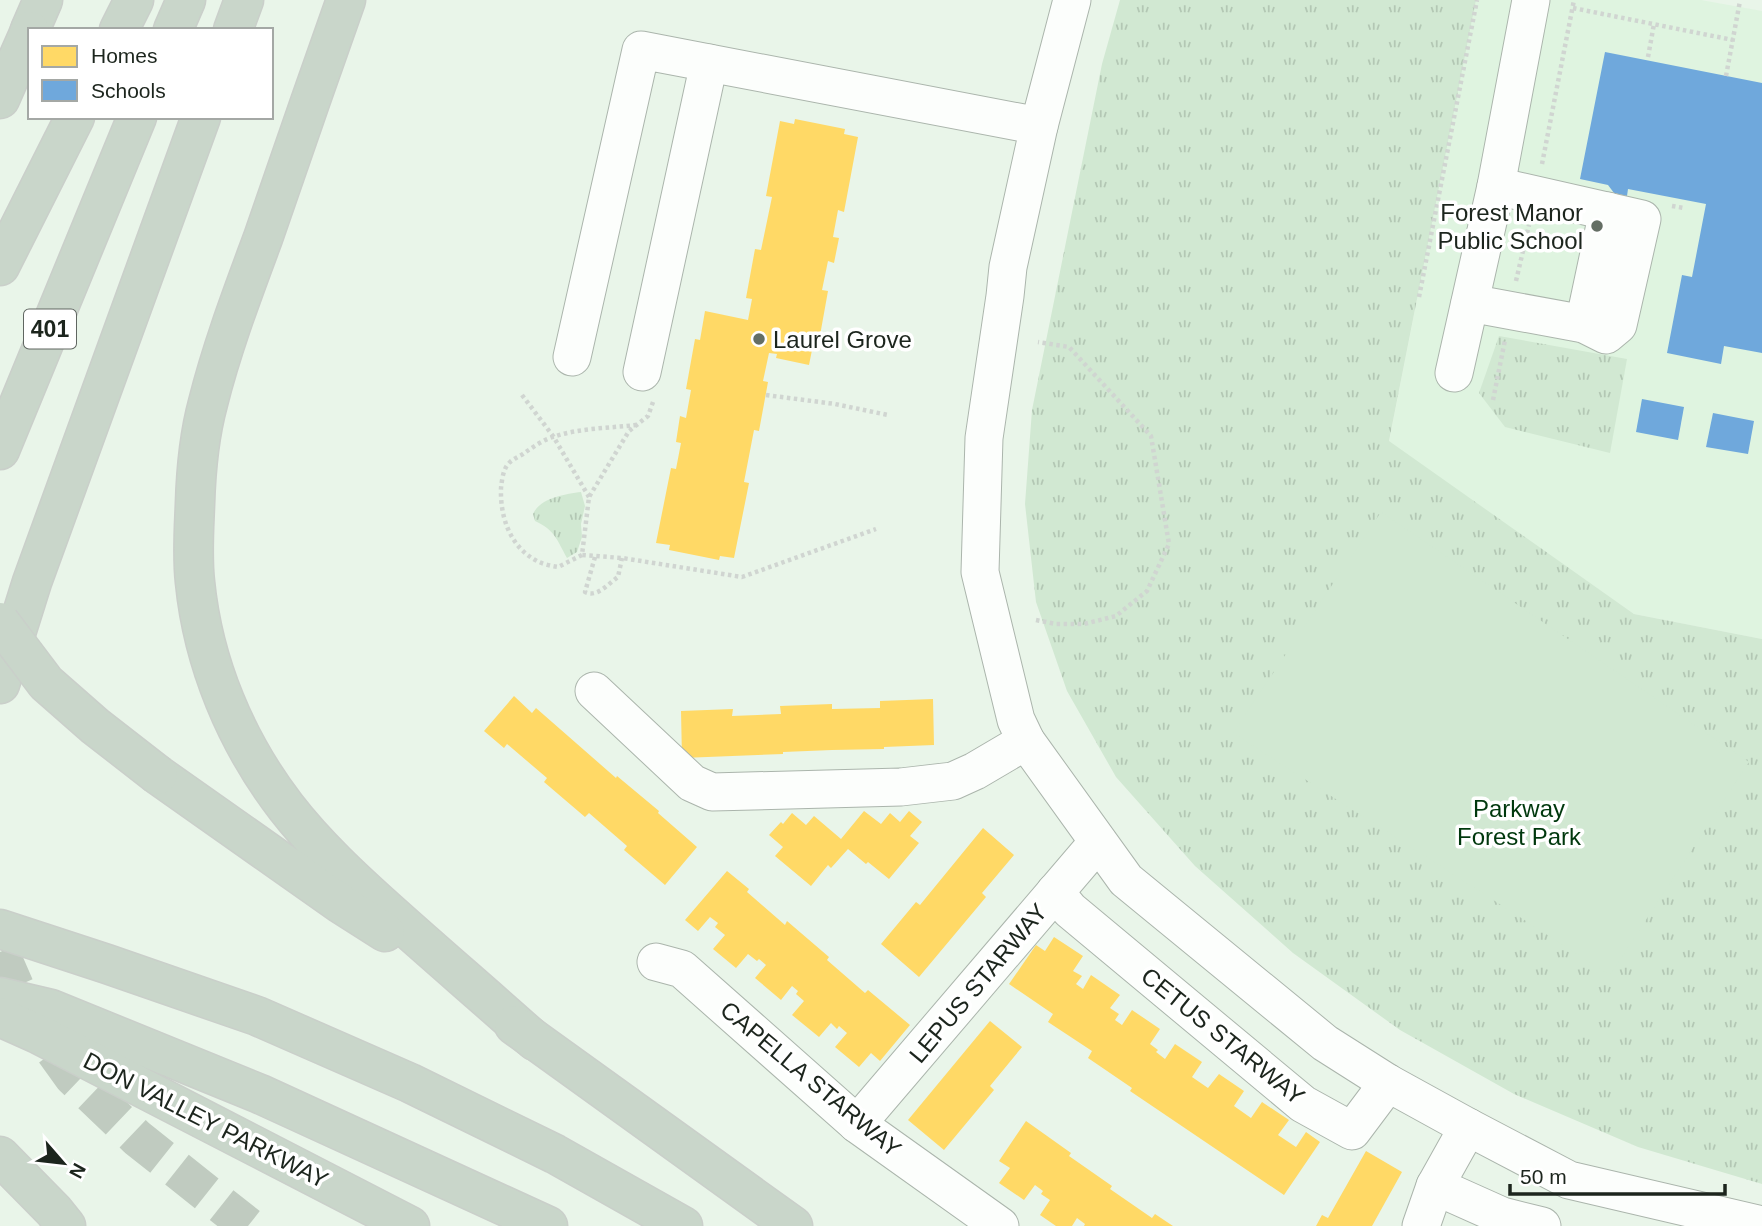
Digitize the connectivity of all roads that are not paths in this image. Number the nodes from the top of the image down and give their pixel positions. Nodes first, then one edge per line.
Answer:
1 (43, 0) edge
2 (134, 0) edge
3 (186, 0) edge
4 (244, 0) edge
5 (346, 0) edge
6 (1072, 0) edge
7 (1531, 0) edge
8 (31, 28) edge
9 (120, 28) edge
10 (174, 28) edge
11 (234, 28) edge
12 (28, 35) edge
13 (709, 63) junction
14 (0, 99) edge
15 (74, 119) edge
16 (137, 119) edge
17 (200, 119) edge
18 (1039, 126) junction
19 (1496, 186) junction
20 (0, 266) edge
21 (1470, 303) junction
22 (572, 357) dead end
23 (642, 372) road end
24 (1454, 373) dead end
25 (0, 450) edge
26 (0, 622) edge
27 (0, 684) edge
28 (594, 691) dead end
29 (1026, 741) junction
30 (1098, 842) junction
31 (1055, 892) junction
32 (0, 929) edge
33 (656, 962) dead end
34 (0, 997) edge
35 (0, 1017) edge
36 (535, 1041) junction
37 (1388, 1083) junction
38 (857, 1124) junction
39 (1468, 1127) junction
40 (0, 1156) edge
41 (1435, 1186) junction
42 (1762, 1225) edge
43 (66, 1226) edge
44 (411, 1226) edge
45 (548, 1226) edge
46 (683, 1226) edge
47 (793, 1226) edge
48 (1000, 1226) edge
49 (1421, 1226) edge
50 (1542, 1226) edge

1 - 8 highway
2 - 9 highway
3 - 10 highway
4 - 11 highway
5 - 36 highway
6 - 18 street
7 - 19 street
12 - 14 highway
13 - 18 street
13 - 22 street
13 - 23 street
15 - 20 highway
16 - 25 highway, 401
17 - 27 highway
18 - 29 street
19 - 21 street
19 - 21 street
21 - 24 street
26 - 36 highway, bridge
28 - 29 street
29 - 30 street
30 - 31 street, LEPUS STARWAY
30 - 37 street
31 - 37 street, CETUS STARWAY
31 - 38 street, LEPUS STARWAY
32 - 46 highway
33 - 38 street, CAPELLA STARWAY
34 - 45 highway
35 - 44 highway, DON VALLEY PARKWAY
36 - 47 highway
37 - 39 street
38 - 48 street, CAPELLA STARWAY
39 - 41 street
39 - 42 street
40 - 43 highway
41 - 49 street
41 - 50 street

